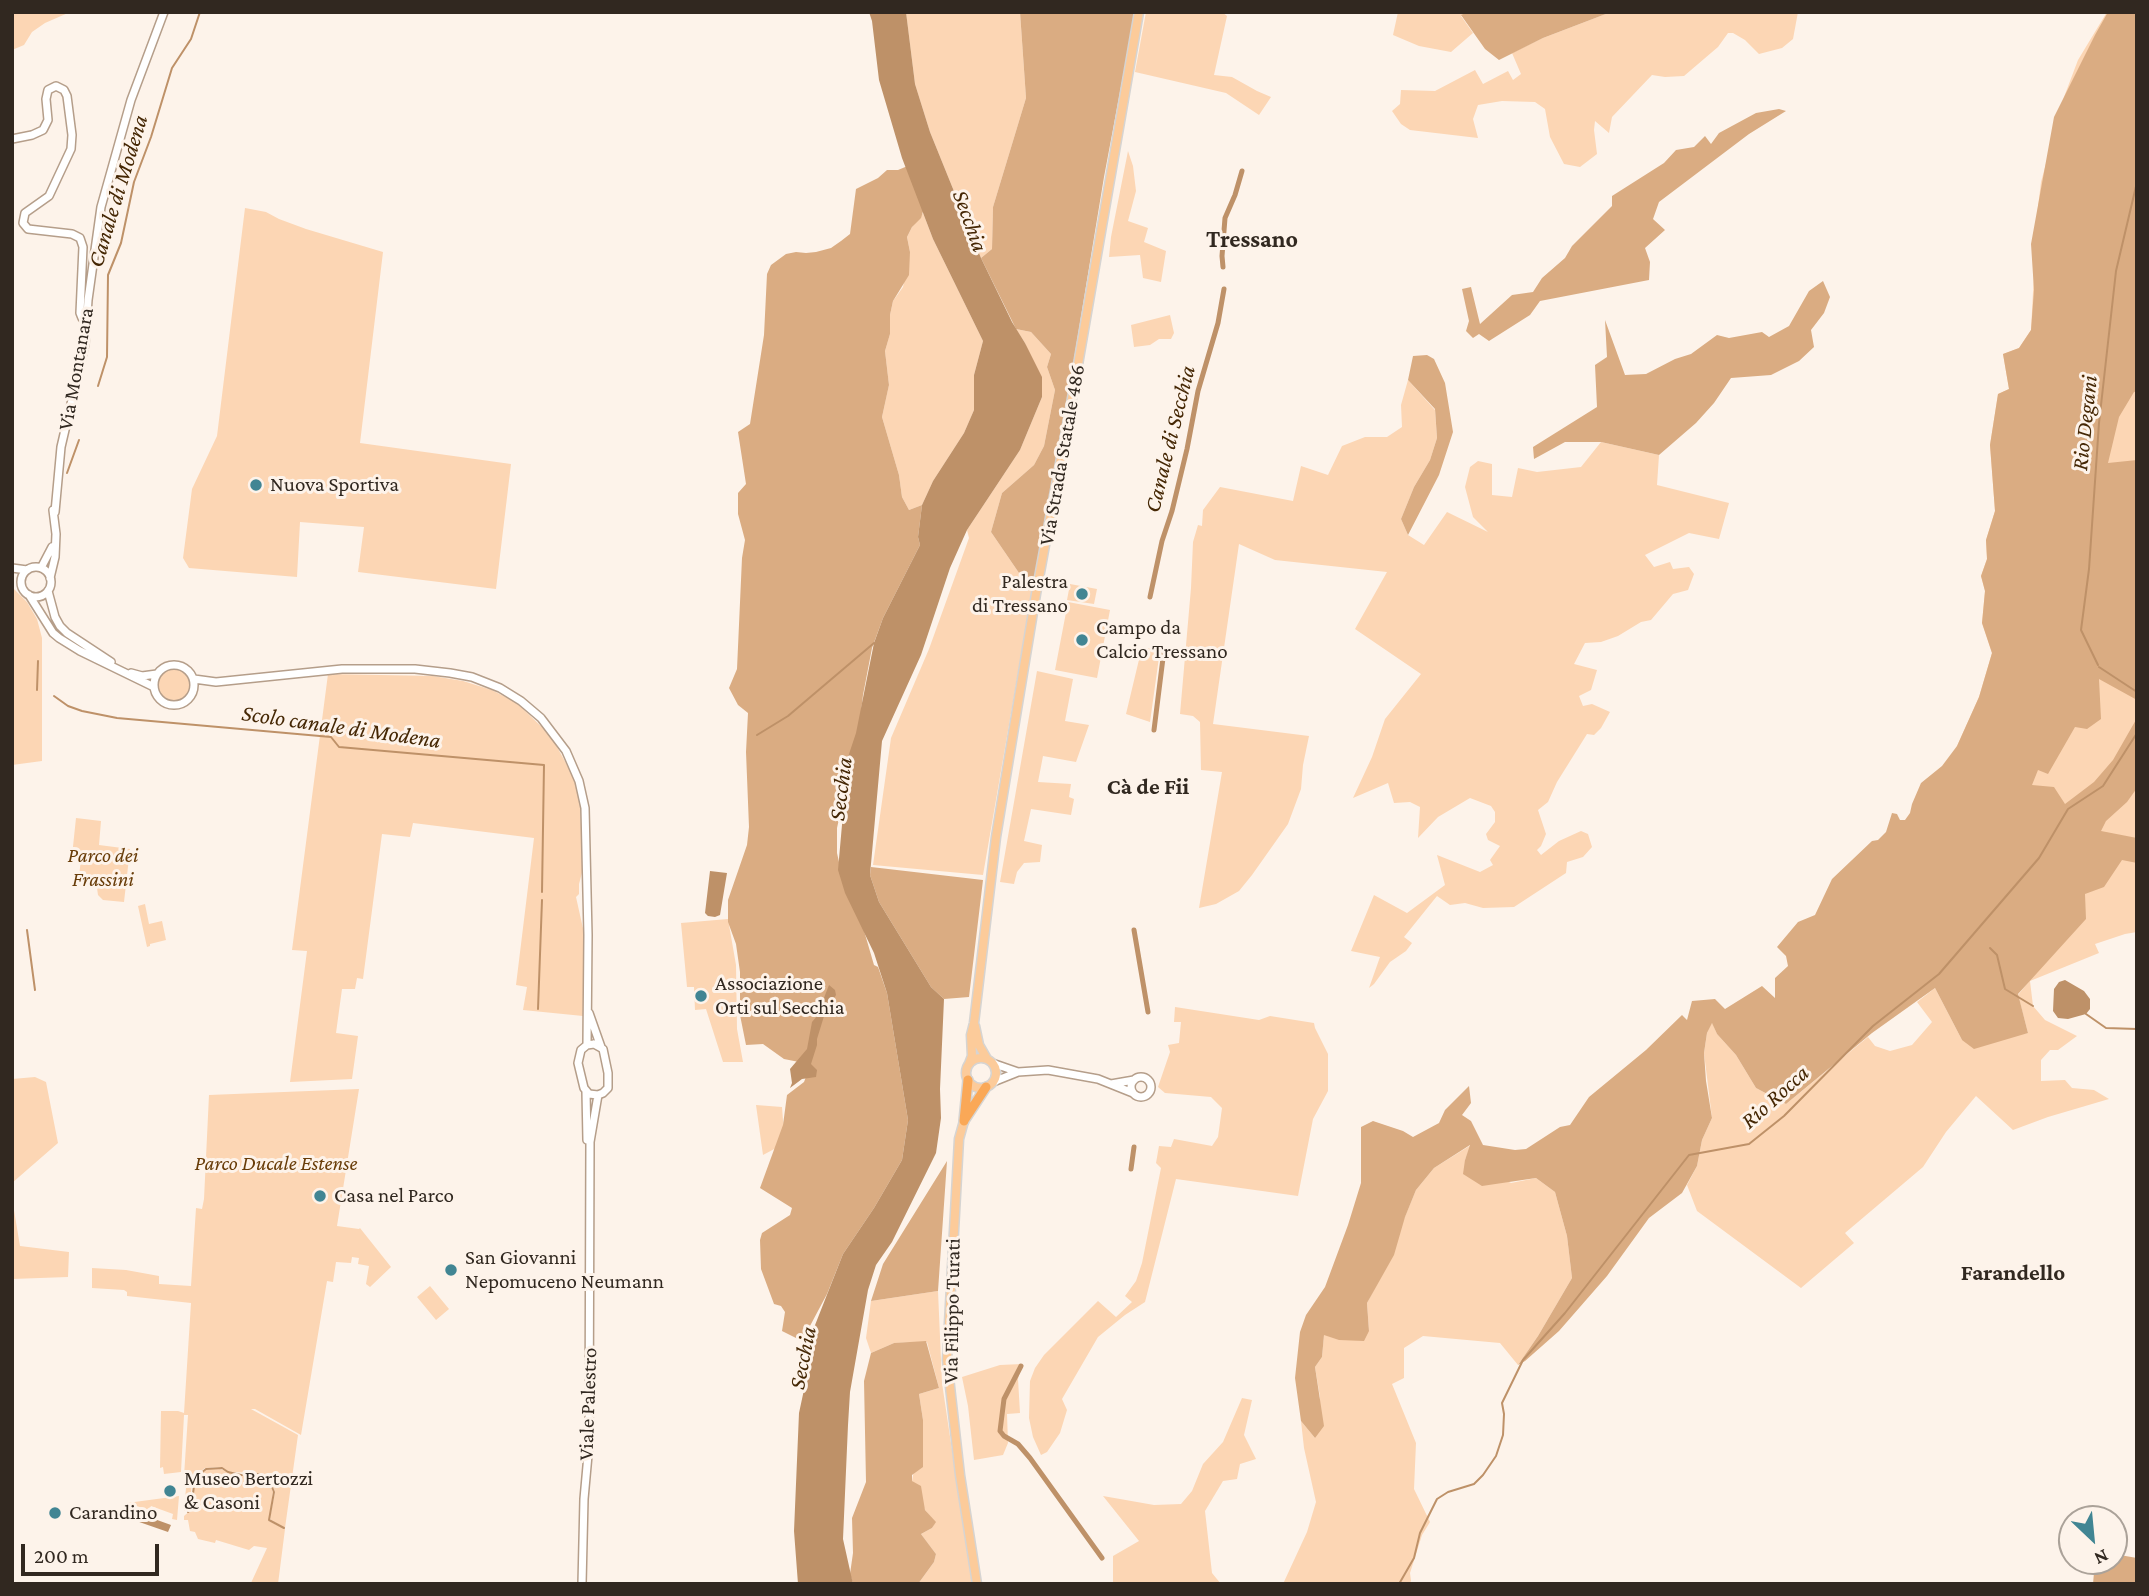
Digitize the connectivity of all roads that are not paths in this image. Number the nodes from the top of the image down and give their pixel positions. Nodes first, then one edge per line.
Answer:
1 (164, 12) edge
2 (1139, 12) edge
3 (12, 139) edge
4 (86, 321) junction
5 (55, 540) junction
6 (12, 568) edge
7 (41, 568) junction
8 (27, 570) junction
9 (50, 578) junction
10 (12, 580) edge
11 (21, 586) junction
12 (48, 591) junction
13 (29, 595) junction
14 (157, 674) junction
15 (194, 679) junction
16 (216, 682) junction
17 (154, 687) junction
18 (193, 695) junction
19 (588, 1013) junction
20 (974, 1023) junction
21 (587, 1045) junction
22 (601, 1047) junction
23 (990, 1061) junction
24 (969, 1064) junction
25 (1018, 1072) junction
26 (968, 1080) junction
27 (1134, 1080) junction
28 (1111, 1084) junction
29 (990, 1085) junction
30 (586, 1092) junction
31 (1133, 1093) junction
32 (598, 1095) junction
33 (964, 1121) junction
34 (589, 1224) junction
35 (582, 1584) edge
36 (976, 1584) edge

1 - 4 main road, Via Montanara
2 - 20 main road, Via Strada Statale 486
3 - 4 main road
4 - 5 main road, Via Montanara
5 - 7 main road, Via Montanara
5 - 9 main road, Via Montanara
6 - 8 main road
7 - 8 main road
7 - 9 main road
8 - 11 main road
9 - 12 main road
10 - 11 main road
11 - 13 main road
12 - 13 main road
12 - 14 main road
13 - 17 main road
14 - 15 main road
14 - 17 main road
15 - 16 main road
15 - 18 main road
16 - 18 main road
16 - 19 main road, Viale Palestro
17 - 18 main road
19 - 21 main road, Viale Palestro
19 - 22 main road
20 - 23 main road
20 - 24 main road, Via Strada Statale 486
21 - 22 main road
21 - 30 main road, Viale Palestro
22 - 32 main road, Viale Palestro
23 - 24 main road
23 - 25 main road
23 - 29 main road
24 - 26 main road
25 - 28 main road
25 - 29 main road
26 - 29 main road
26 - 33 highway
27 - 28 main road
27 - 31 main road
27 - 31 main road
28 - 31 main road
29 - 33 highway
30 - 32 main road
30 - 34 main road, Viale Palestro
32 - 34 main road, Viale Palestro
33 - 36 main road, Via Filippo Turati
34 - 35 main road, Viale Palestro

